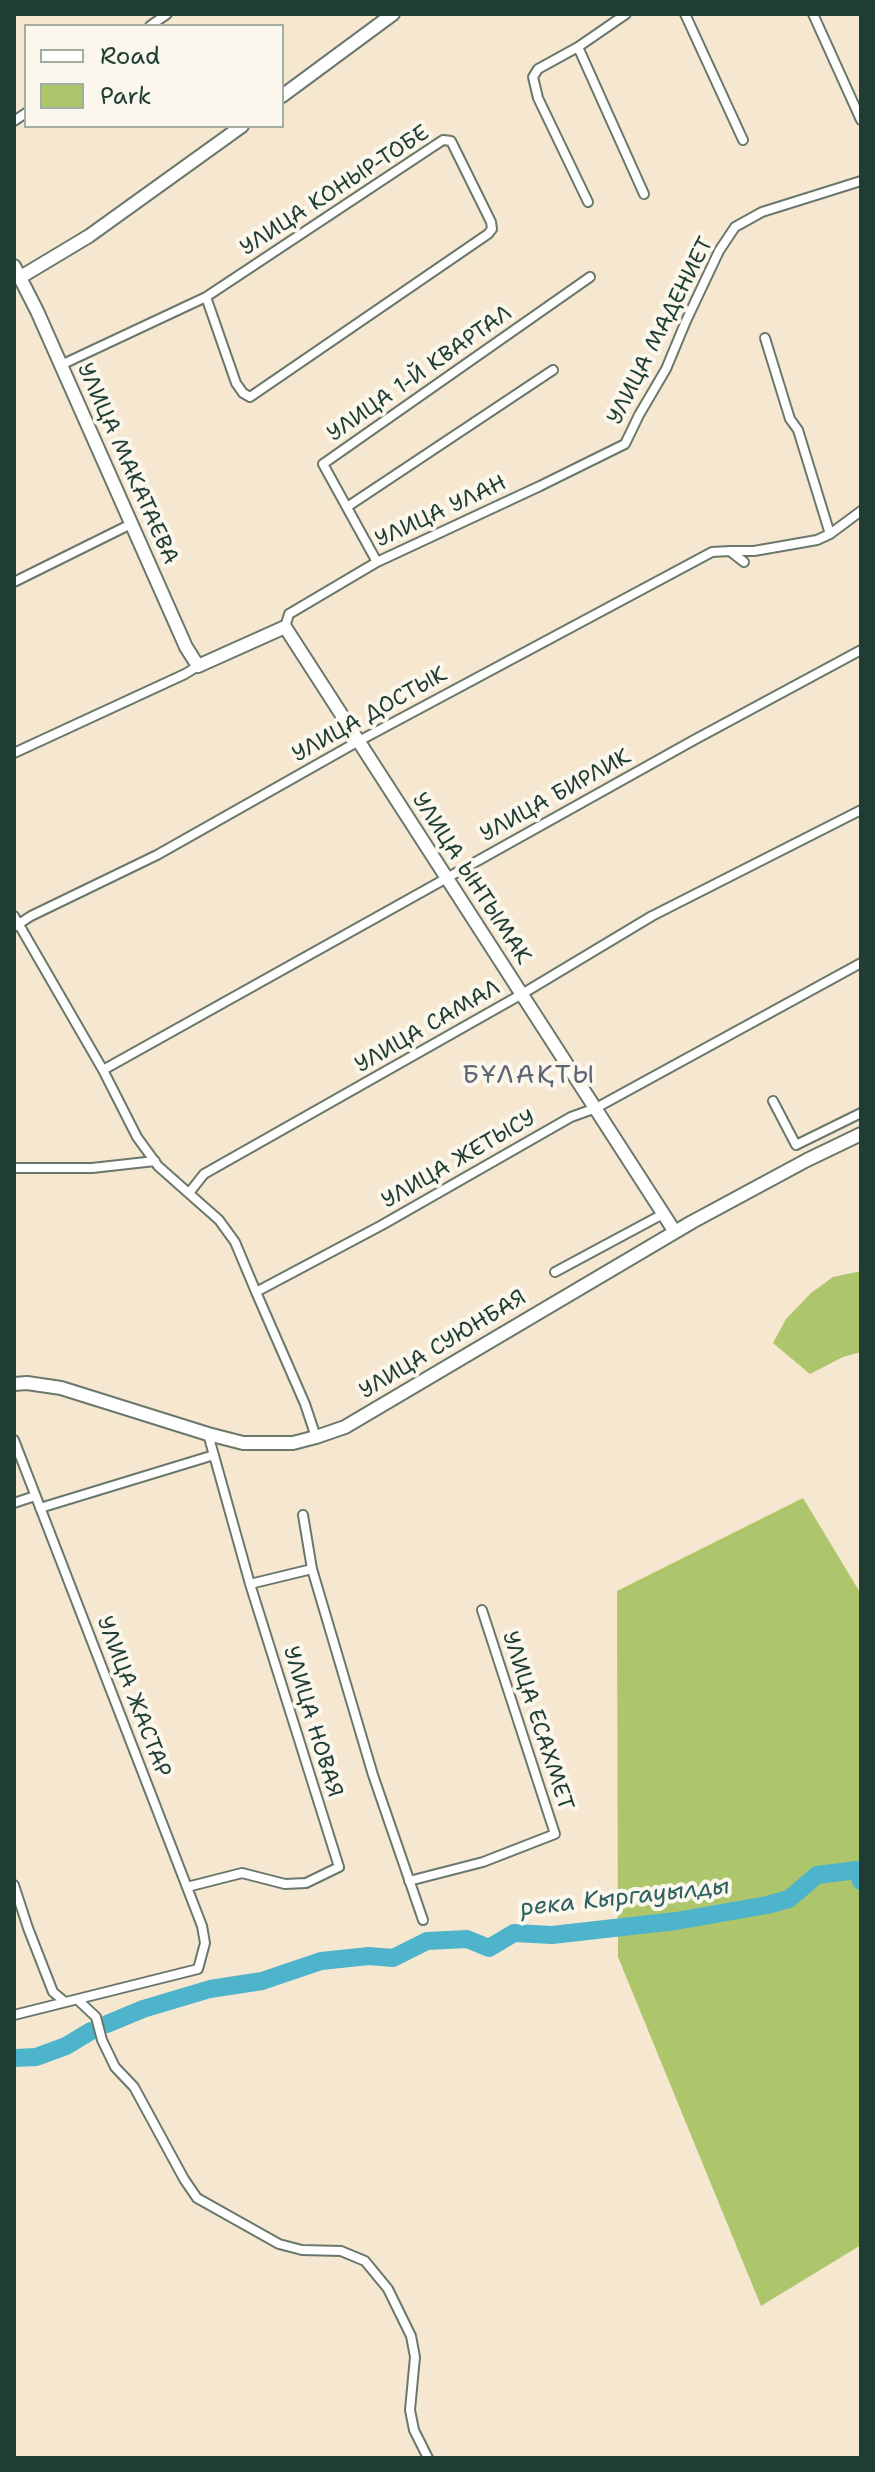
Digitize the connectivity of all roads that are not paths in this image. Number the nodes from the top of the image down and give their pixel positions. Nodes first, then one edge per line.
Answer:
1 (393, 14) edge
2 (626, 14) edge
3 (685, 14) edge
4 (813, 14) edge
5 (578, 47) junction
6 (284, 95) edge
7 (861, 120) edge
8 (239, 128) edge
9 (743, 140) dead end
10 (861, 181) edge
11 (644, 194) dead end
12 (588, 202) dead end
13 (16, 272) edge
14 (590, 277) dead end
15 (206, 297) junction
16 (765, 338) dead end
17 (61, 365) junction
18 (553, 370) dead end
19 (625, 444) joint
20 (347, 507) junction
21 (861, 511) edge
22 (131, 524) junction
23 (830, 534) junction
24 (730, 551) junction
25 (377, 562) junction
26 (744, 562) dead end
27 (14, 582) edge
28 (285, 627) junction
29 (861, 650) edge
30 (198, 666) junction
31 (357, 742) junction
32 (14, 753) edge
33 (861, 810) edge
34 (448, 877) junction
35 (16, 922) edge
36 (861, 963) edge
37 (522, 994) junction
38 (103, 1070) junction
39 (773, 1101) dead end
40 (596, 1108) junction
41 (861, 1113) edge
42 (861, 1134) edge
43 (155, 1161) junction
44 (14, 1168) edge
45 (189, 1193) junction
46 (663, 1214) junction
47 (675, 1232) junction
48 (555, 1272) dead end
49 (256, 1292) junction
50 (14, 1384) edge
51 (208, 1434) junction
52 (316, 1437) junction
53 (14, 1440) edge
54 (214, 1455) junction
55 (35, 1496) junction
56 (14, 1503) edge
57 (40, 1508) junction
58 (303, 1515) dead end
59 (312, 1569) junction
60 (250, 1584) junction
61 (482, 1610) dead end
62 (409, 1881) junction
63 (14, 1885) edge
64 (187, 1887) junction
65 (423, 1920) dead end
66 (78, 2000) junction
67 (65, 2002) junction
68 (14, 2015) edge
69 (428, 2458) edge

1 - 6 street
2 - 5 street
3 - 9 street
4 - 7 street
5 - 11 street
5 - 12 street
8 - 13 street
10 - 19 street, УЛИЦА МАДЕНИЕТ
13 - 17 street, УЛИЦА МАКАТАЕВА
14 - 20 street, УЛИЦА 1-Й КВАРТАЛ
15 - 15 street, УЛИЦА КОНЫР-ТОБЕ
15 - 17 street, УЛИЦА КОНЫР-ТОБЕ
16 - 23 street
17 - 22 street, УЛИЦА МАКАТАЕВА
18 - 20 street
19 - 25 street, УЛИЦА УЛАН
20 - 25 street, УЛИЦА 1-Й КВАРТАЛ
21 - 23 street
22 - 27 street
22 - 30 street, УЛИЦА МАКАТАЕВА
23 - 24 street, УЛИЦА ДОСТЫК
24 - 26 street
24 - 31 street, УЛИЦА ДОСТЫК
25 - 28 street, УЛИЦА УЛАН
28 - 30 street
28 - 31 street, УЛИЦА ЫНТЫМАК
29 - 34 street, УЛИЦА БИРЛИК
30 - 32 street
31 - 34 street, УЛИЦА ЫНТЫМАК
31 - 35 street, УЛИЦА ДОСТЫК
33 - 37 street, УЛИЦА САМАЛ
34 - 37 street, УЛИЦА ЫНТЫМАК
34 - 38 street, УЛИЦА БИРЛИК
35 - 38 street
36 - 40 street, УЛИЦА ЖЕТЫСУ
37 - 40 street, УЛИЦА ЫНТЫМАК
37 - 45 street, УЛИЦА САМАЛ
38 - 43 street
39 - 41 street
40 - 46 street, УЛИЦА ЫНТЫМАК
40 - 49 street, УЛИЦА ЖЕТЫСУ
42 - 47 street, УЛИЦА СУЮНБАЯ
43 - 44 street
43 - 45 street
45 - 49 street
46 - 47 street, УЛИЦА ЫНТЫМАК
46 - 48 street
47 - 52 street, УЛИЦА СУЮНБАЯ
49 - 52 street
50 - 51 street, УЛИЦА СУЮНБАЯ
51 - 52 street, УЛИЦА СУЮНБАЯ
51 - 54 street, УЛИЦА НОВАЯ
53 - 55 street, УЛИЦА ЖАСТАР
54 - 57 street
54 - 60 street, УЛИЦА НОВАЯ
55 - 56 street
55 - 57 street, УЛИЦА ЖАСТАР
57 - 64 street, УЛИЦА ЖАСТАР
58 - 59 street
59 - 60 street
59 - 62 street
60 - 64 street, УЛИЦА НОВАЯ
61 - 62 street, УЛИЦА ЕСАХМЕТ
62 - 65 street
63 - 67 street
64 - 66 street, УЛИЦА ЖАСТАР
66 - 67 street
66 - 69 street
67 - 68 street

